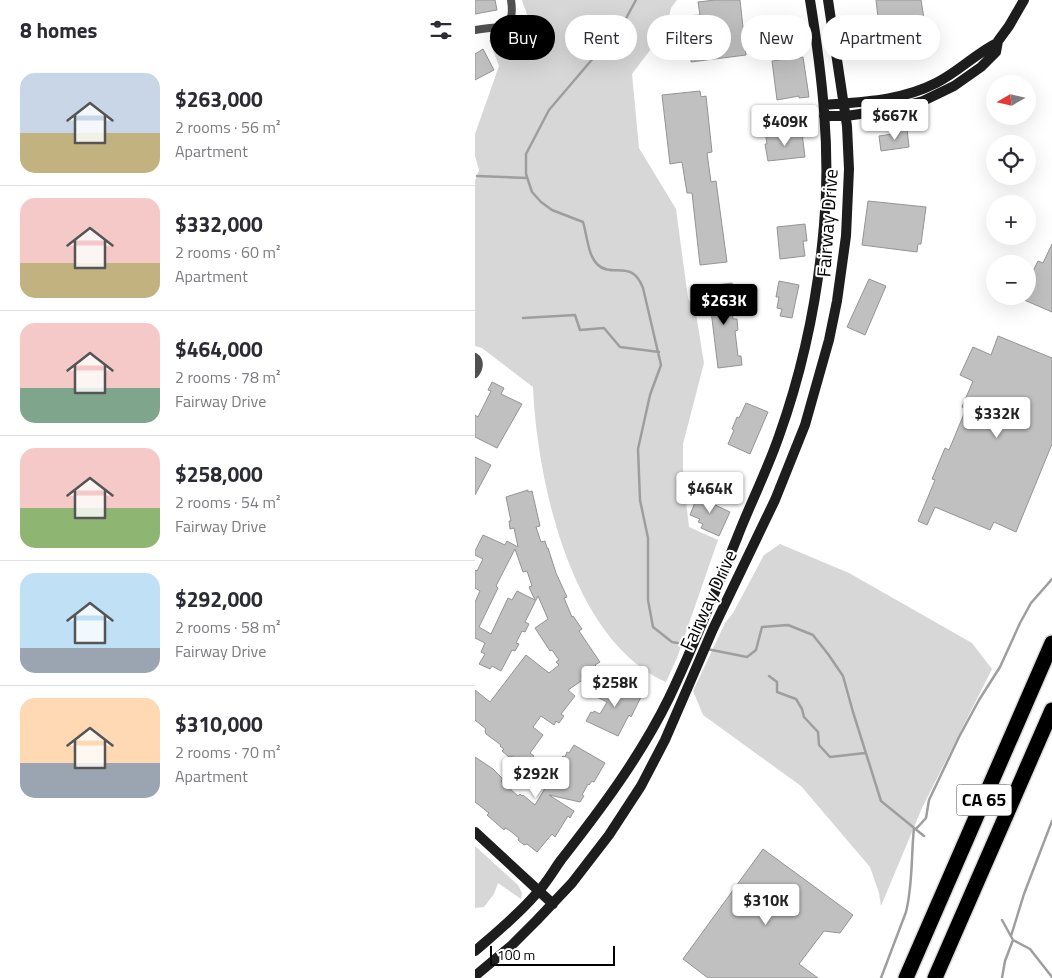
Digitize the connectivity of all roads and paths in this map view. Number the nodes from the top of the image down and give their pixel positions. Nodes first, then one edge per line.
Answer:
1 (511, 0) edge
2 (810, 0) edge
3 (828, 0) edge
4 (1025, 0) edge
5 (475, 30) edge
6 (997, 44) junction
7 (844, 103) junction
8 (824, 111) junction
9 (846, 116) junction
10 (475, 357) edge
11 (475, 374) edge
12 (1052, 643) edge
13 (1052, 710) edge
14 (475, 832) edge
15 (539, 891) junction
16 (553, 904) junction
17 (475, 952) edge
18 (916, 957) junction
19 (937, 975) edge
20 (475, 976) edge
21 (902, 978) edge
22 (907, 978) edge

1 - 5 street
2 - 8 main road, Fairway Drive
3 - 7 main road, Fairway Drive
4 - 6 main road
6 - 7 main road
6 - 9 main road
7 - 8 main road
7 - 9 main road, Fairway Drive
8 - 9 main road
8 - 15 main road, Fairway Drive
9 - 16 main road, Fairway Drive
10 - 11 street
12 - 18 highway, CA 65
13 - 19 highway, CA 65
14 - 15 main road
15 - 16 main road
15 - 17 main road, Fairway Drive
16 - 20 main road, Fairway Drive
18 - 21 highway
18 - 22 highway, CA 65

